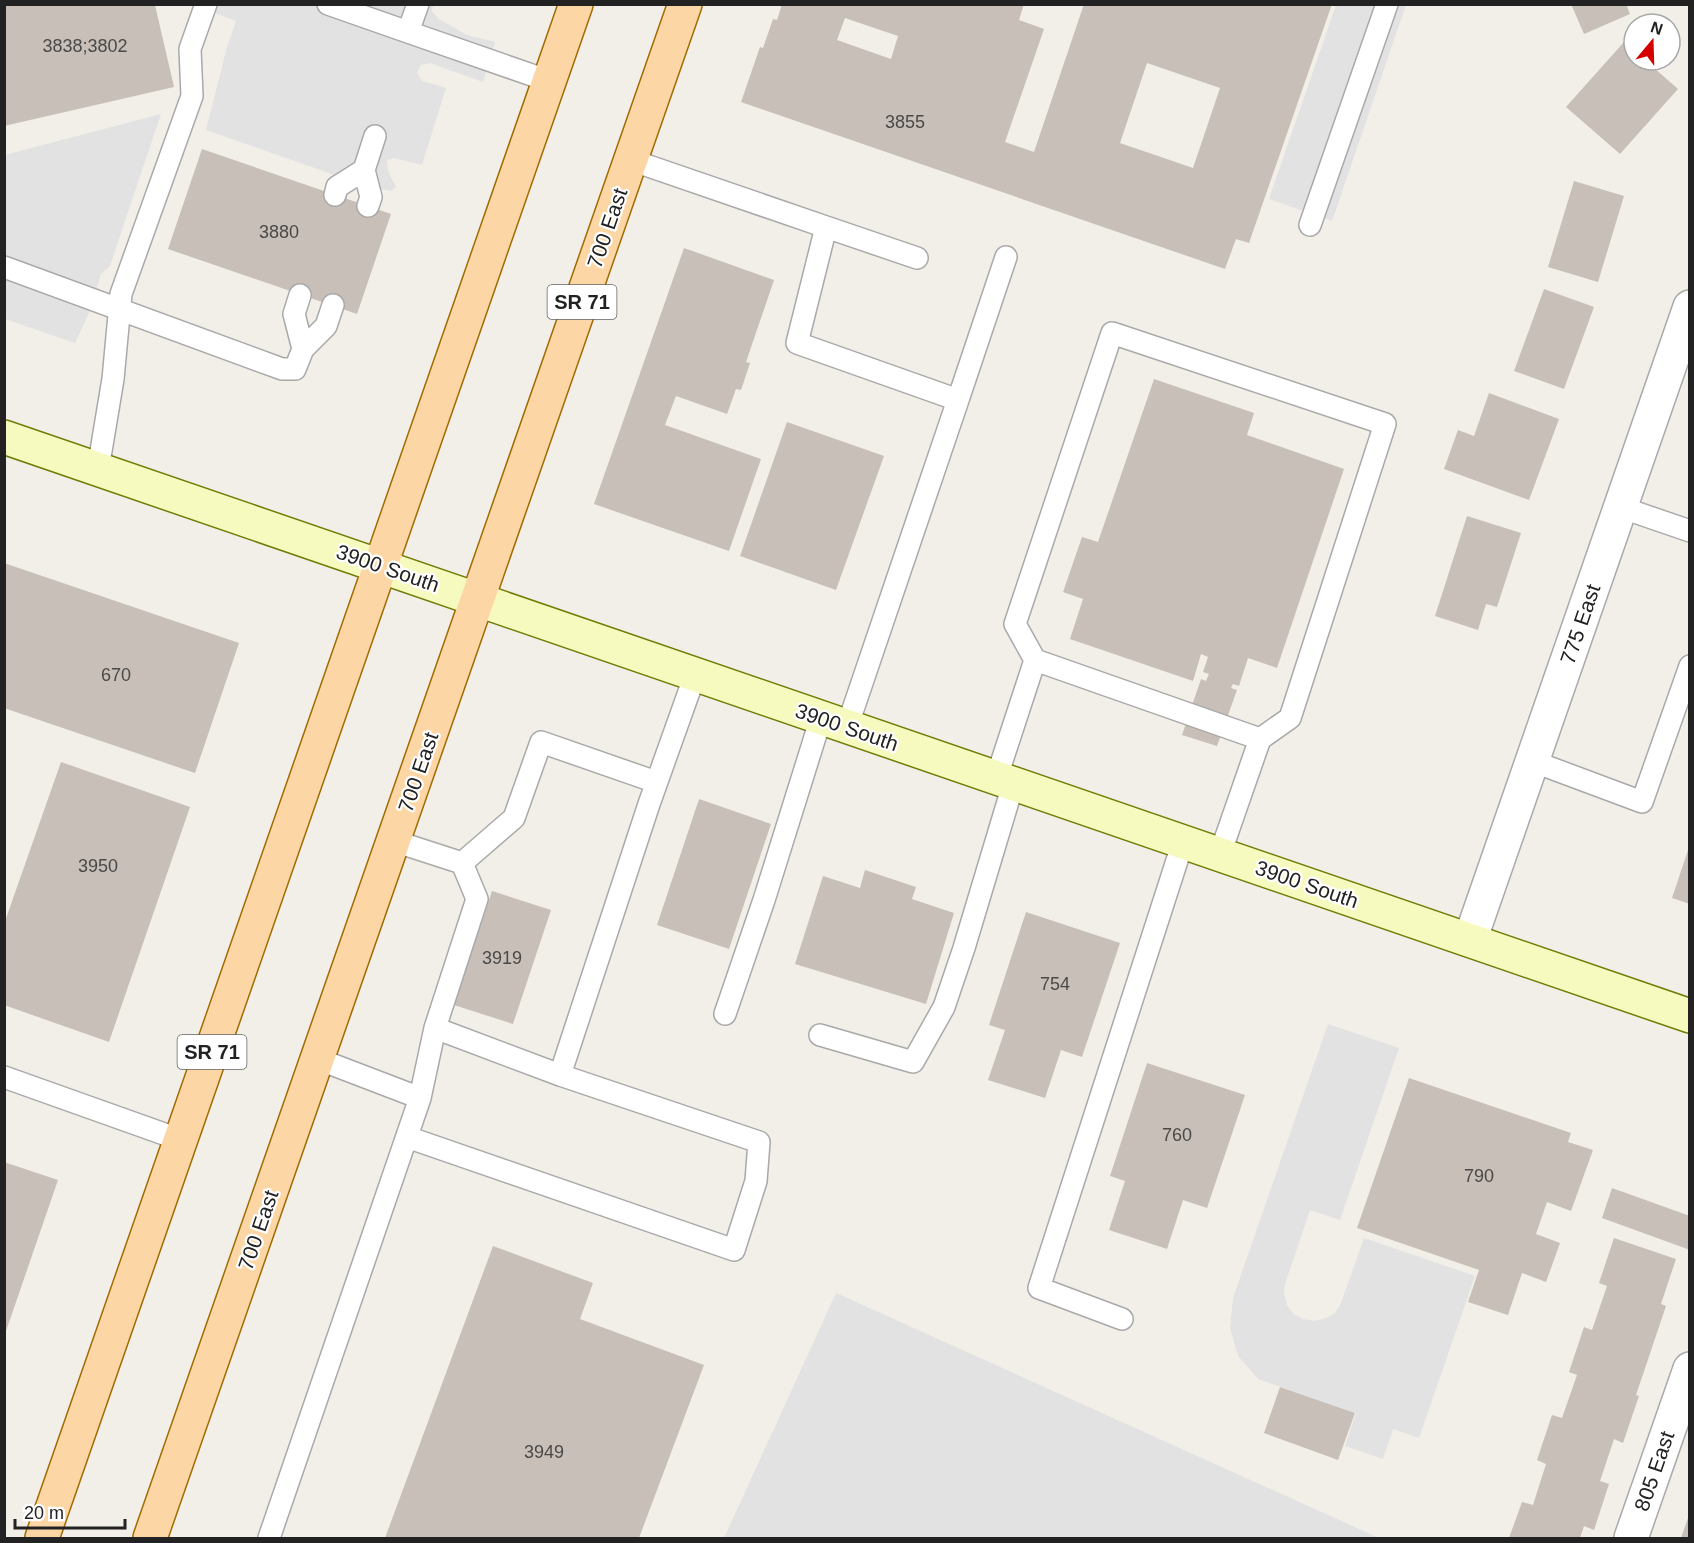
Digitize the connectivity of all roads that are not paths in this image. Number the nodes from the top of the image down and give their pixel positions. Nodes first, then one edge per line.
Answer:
1 (206, 4) edge
2 (328, 4) edge
3 (418, 4) edge
4 (576, 4) edge
5 (685, 4) edge
6 (1387, 4) edge
7 (408, 32) junction
8 (549, 81) junction
9 (375, 136) dead end
10 (631, 160) junction
11 (364, 170) junction
12 (335, 195) dead end
13 (368, 206) dead end
14 (1310, 225) dead end
15 (826, 227) junction
16 (1006, 257) dead end
17 (917, 258) dead end
18 (4, 267) edge
19 (300, 295) dead end
20 (333, 305) dead end
21 (1689, 307) edge
22 (121, 309) junction
23 (303, 350) junction
24 (958, 400) junction
25 (4, 437) edge
26 (98, 469) junction
27 (1620, 507) junction
28 (1689, 531) edge
29 (381, 565) junction
30 (478, 599) junction
31 (1035, 660) junction
32 (1689, 666) edge
33 (695, 675) junction
34 (834, 723) junction
35 (1260, 739) junction
36 (1532, 761) junction
37 (656, 782) junction
38 (1005, 782) junction
39 (394, 841) junction
40 (1183, 842) junction
41 (1220, 854) junction
42 (462, 863) junction
43 (1470, 940) junction
44 (725, 1014) dead end
45 (1689, 1016) edge
46 (435, 1028) junction
47 (820, 1035) dead end
48 (318, 1059) junction
49 (560, 1075) junction
50 (4, 1077) edge
51 (420, 1098) junction
52 (407, 1137) junction
53 (181, 1140) junction
54 (1122, 1319) dead end
55 (1689, 1369) edge
56 (42, 1539) edge
57 (150, 1539) edge
58 (269, 1539) edge
59 (1631, 1539) edge

1 - 22 lane
2 - 7 lane
3 - 7 lane
4 - 8 main road, SR 71
5 - 10 main road, 700 East / SR 71
6 - 14 lane
7 - 8 lane
8 - 29 main road, SR 71
9 - 11 lane
10 - 15 lane
10 - 30 main road, 700 East / SR 71
11 - 12 lane
11 - 13 lane
15 - 17 lane
15 - 24 lane
16 - 24 lane
18 - 22 lane
19 - 23 lane
20 - 23 lane
21 - 27 street, 775 East
22 - 23 lane
22 - 26 lane
24 - 34 lane
25 - 26 main road, 3900 South
26 - 29 main road, 3900 South
27 - 28 lane
27 - 36 street, 775 East
29 - 30 main road, 3900 South
29 - 53 main road, SR 71
30 - 33 main road, 3900 South
30 - 39 main road, 700 East / SR 71
31 - 35 lane
31 - 35 lane
31 - 38 lane
32 - 36 lane
33 - 34 main road, 3900 South
33 - 37 lane
34 - 38 main road, 3900 South
34 - 44 lane
35 - 41 lane
36 - 43 street, 775 East
37 - 42 lane
37 - 49 lane
38 - 40 main road, 3900 South
38 - 47 lane
39 - 42 lane
39 - 48 main road, 700 East / SR 71
40 - 41 main road, 3900 South
40 - 54 lane
41 - 43 main road, 3900 South
42 - 46 lane
43 - 45 main road, 3900 South
46 - 49 lane
46 - 51 lane
48 - 51 lane
48 - 57 main road, 700 East / SR 71
49 - 52 lane
50 - 53 lane
51 - 52 lane
52 - 58 lane
53 - 56 main road, SR 71
55 - 59 street, 805 East

